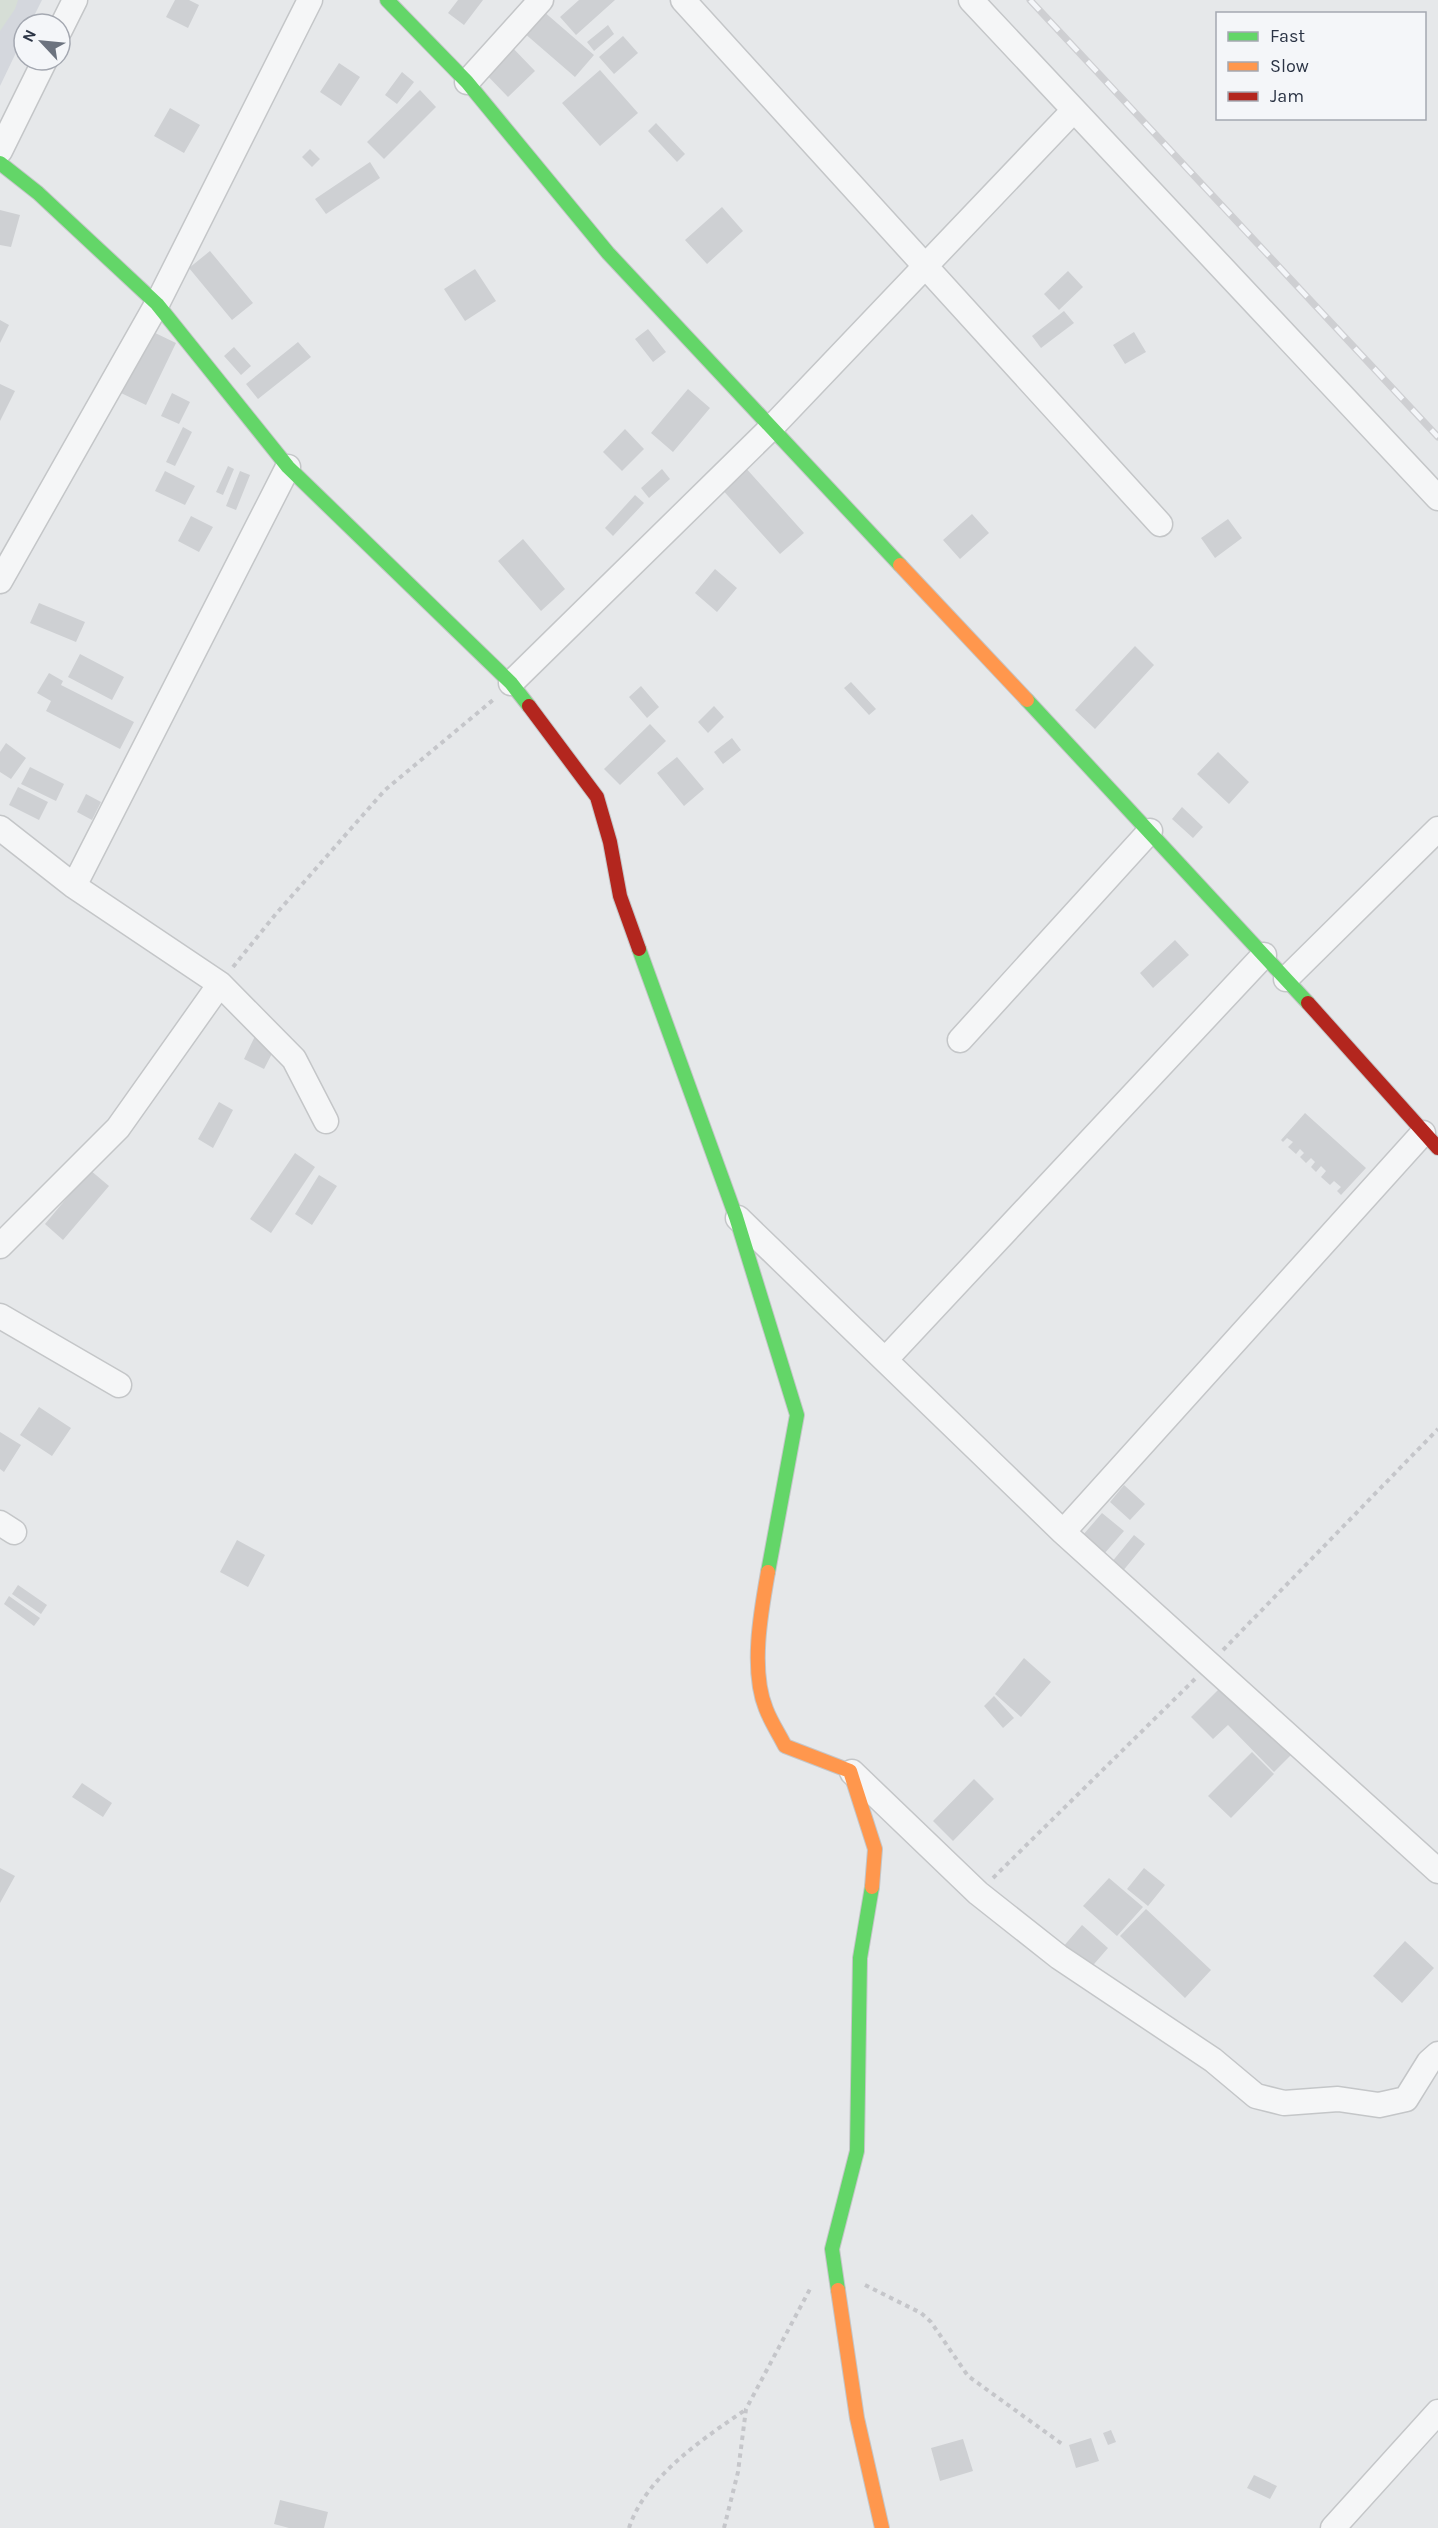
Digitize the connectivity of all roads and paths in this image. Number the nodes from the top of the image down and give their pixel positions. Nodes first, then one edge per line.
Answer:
1 (310, 0) edge
2 (387, 0) edge
3 (542, 0) edge
4 (683, 0) edge
5 (971, 0) edge
6 (39, 72) edge
7 (467, 82) junction
8 (1074, 110) junction
9 (0, 151) edge
10 (0, 163) edge
11 (925, 266) junction
12 (157, 304) junction
13 (772, 427) junction
14 (288, 467) junction
15 (1438, 498) edge
16 (1160, 524) dead end
17 (0, 581) edge
18 (511, 683) junction
19 (0, 828) edge
20 (1438, 829) edge
21 (1150, 831) junction
22 (74, 886) junction
23 (1264, 955) junction
24 (1286, 979) junction
25 (220, 984) junction
26 (960, 1040) dead end
27 (326, 1121) dead end
28 (1431, 1140) edge
29 (736, 1217) junction
30 (0, 1246) edge
31 (0, 1316) edge
32 (885, 1360) junction
33 (119, 1385) dead end
34 (1063, 1532) junction
35 (850, 1771) junction
36 (1438, 1871) edge
37 (1438, 2054) edge
38 (746, 2409) dead end
39 (1438, 2412) edge
40 (629, 2528) edge
41 (882, 2528) edge
42 (1333, 2528) edge

1 - 12 street
2 - 7 street
3 - 7 street
4 - 11 street
5 - 8 street
6 - 9 street
7 - 13 street
8 - 11 street
8 - 15 street
10 - 12 street
11 - 13 street
11 - 16 street
12 - 14 street
12 - 17 street
13 - 18 street
13 - 21 street
14 - 18 street
14 - 22 street
18 - 25 path
18 - 29 street
19 - 22 street
20 - 24 street
21 - 23 street
21 - 26 street
22 - 25 street
23 - 24 street
23 - 32 street
24 - 28 street
25 - 27 street
25 - 30 street
28 - 34 street
29 - 32 street
29 - 35 street
31 - 33 street
32 - 34 street
34 - 36 street
35 - 37 street
35 - 41 street
38 - 40 path
39 - 42 street

